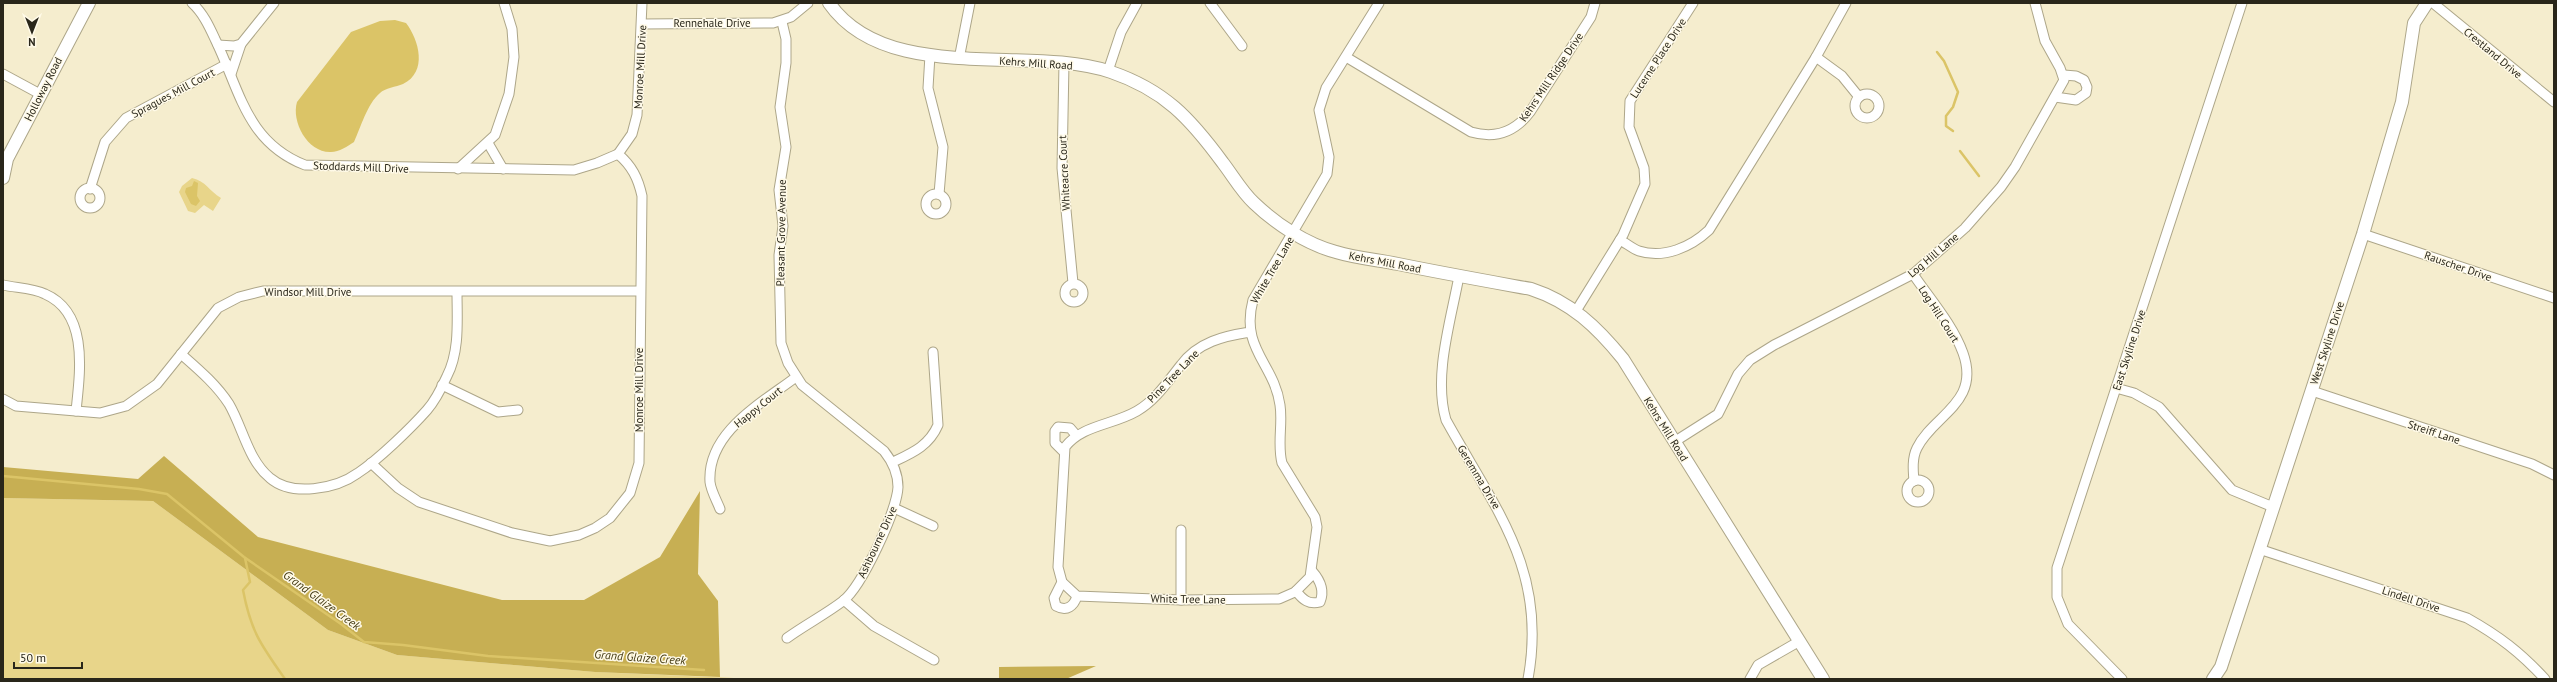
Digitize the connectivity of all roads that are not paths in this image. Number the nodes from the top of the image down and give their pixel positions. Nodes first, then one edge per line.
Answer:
1 (89, 3) edge
2 (192, 3) edge
3 (274, 3) edge
4 (504, 3) edge
5 (642, 3) edge
6 (808, 3) edge
7 (829, 3) edge
8 (970, 3) edge
9 (1137, 3) edge
10 (1210, 3) edge
11 (1379, 3) edge
12 (1595, 3) edge
13 (1693, 3) edge
14 (1846, 3) edge
15 (2035, 3) edge
16 (2242, 3) edge
17 (2427, 3) edge
18 (2433, 3) edge
19 (782, 22) junction
20 (642, 24) junction
21 (241, 44) junction
22 (218, 45) junction
23 (1242, 46) dead end
24 (930, 54) junction
25 (1346, 57) junction
26 (1816, 57) junction
27 (959, 59) junction
28 (1064, 63) junction
29 (227, 64) junction
30 (1108, 71) junction
31 (3, 74) edge
32 (231, 74) junction
33 (2064, 75) junction
34 (40, 94) junction
35 (1859, 97) dead end
36 (2055, 98) junction
37 (2554, 102) edge
38 (488, 143) junction
39 (618, 154) junction
40 (458, 169) junction
41 (503, 170) junction
42 (3, 178) edge
43 (90, 188) dead end
44 (939, 194) dead end
45 (1294, 233) junction
46 (2363, 234) junction
47 (1620, 240) junction
48 (1913, 274) junction
49 (1459, 276) junction
50 (1073, 284) dead end
51 (3, 285) edge
52 (639, 291) junction
53 (457, 292) junction
54 (2554, 298) edge
55 (1576, 311) junction
56 (1250, 332) junction
57 (933, 352) dead end
58 (181, 354) junction
59 (796, 377) junction
60 (442, 385) junction
61 (2116, 388) junction
62 (2312, 392) junction
63 (3, 399) edge
64 (518, 410) dead end
65 (76, 411) junction
66 (1076, 435) junction
67 (872, 439) joint
68 (1674, 442) junction
69 (1064, 452) junction
70 (371, 462) junction
71 (892, 462) junction
72 (2554, 476) edge
73 (1914, 481) dead end
74 (2273, 507) junction
75 (720, 508) dead end
76 (894, 508) junction
77 (933, 526) dead end
78 (1181, 530) dead end
79 (2259, 549) junction
80 (1312, 571) junction
81 (1062, 582) junction
82 (1296, 591) junction
83 (1077, 596) junction
84 (844, 600) junction
85 (1180, 600) junction
86 (787, 638) dead end
87 (1798, 642) junction
88 (934, 660) dead end
89 (1528, 679) edge
90 (1750, 679) edge
91 (1823, 679) edge
92 (2122, 679) edge
93 (2213, 679) edge
94 (2545, 679) edge

1 - 34 street, Holloway Road
2 - 22 street, Stoddards Mill Drive
3 - 21 street, Spragues Mill Court
4 - 38 street
5 - 20 street, Monroe Mill Drive
6 - 19 street
7 - 24 street, Kehrs Mill Road
8 - 27 street
9 - 30 street
10 - 23 street
11 - 25 street, White Tree Lane
12 - 25 street, Kehrs Mill Ridge Drive
13 - 47 street, Lucerne Place Drive
14 - 26 street
15 - 33 street
16 - 61 street, East Skyline Drive
17 - 46 street, West Skyline Drive
18 - 37 street, Crestland Drive
19 - 20 street, Rennehale Drive
19 - 59 street, Pleasant Grove Avenue
20 - 39 street, Monroe Mill Drive
21 - 22 street
21 - 32 street, Spragues Mill Court
22 - 29 street, Stoddards Mill Drive
24 - 27 street, Kehrs Mill Road
24 - 44 street
25 - 45 street, White Tree Lane
26 - 35 street
26 - 47 street
27 - 28 street, Kehrs Mill Road
28 - 30 street, Kehrs Mill Road
28 - 50 street, Whiteacre Court
29 - 32 street, Stoddards Mill Drive
29 - 43 street, Spragues Mill Court
30 - 45 street, Kehrs Mill Road
31 - 34 street
32 - 40 street, Stoddards Mill Drive
33 - 36 street, Log Hill Lane
33 - 36 street
34 - 42 street, Holloway Road
36 - 48 street, Log Hill Lane
38 - 40 street
38 - 41 street
39 - 41 street, Stoddards Mill Drive
39 - 52 street, Monroe Mill Drive
40 - 41 street, Stoddards Mill Drive
45 - 49 street, Kehrs Mill Road
45 - 56 street, White Tree Lane
46 - 54 street, Rauscher Drive
46 - 62 street, West Skyline Drive
47 - 55 street, Lucerne Place Drive
48 - 68 street, Log Hill Lane
48 - 73 street, Log Hill Court
49 - 55 street, Kehrs Mill Road
49 - 89 street, Geremma Drive
51 - 65 street
52 - 53 street, Windsor Mill Drive
52 - 70 street, Monroe Mill Drive
53 - 58 street, Windsor Mill Drive
53 - 60 street
55 - 68 street, Kehrs Mill Road
56 - 66 street, Pine Tree Lane
56 - 80 street, White Tree Lane
57 - 71 street
58 - 65 street, Windsor Mill Drive
58 - 70 street
59 - 67 street, Pleasant Grove Avenue
59 - 75 street, Happy Court
60 - 64 street
60 - 70 street
61 - 74 street
61 - 92 street, East Skyline Drive
62 - 72 street, Streiff Lane
62 - 74 street, West Skyline Drive
63 - 65 street, Windsor Mill Drive
66 - 69 street
66 - 69 street
67 - 71 street, Ashbourne Drive
68 - 87 street, Kehrs Mill Road
69 - 81 street
71 - 76 street, Ashbourne Drive
74 - 79 street, West Skyline Drive
76 - 77 street
76 - 84 street, Ashbourne Drive
78 - 85 street
79 - 93 street, West Skyline Drive
79 - 94 street, Lindell Drive
80 - 82 street, White Tree Lane
80 - 82 street
81 - 83 street
81 - 83 street
82 - 85 street, White Tree Lane
83 - 85 street, White Tree Lane
84 - 86 street, Ashbourne Drive
84 - 88 street
87 - 90 street
87 - 91 street, Kehrs Mill Road

